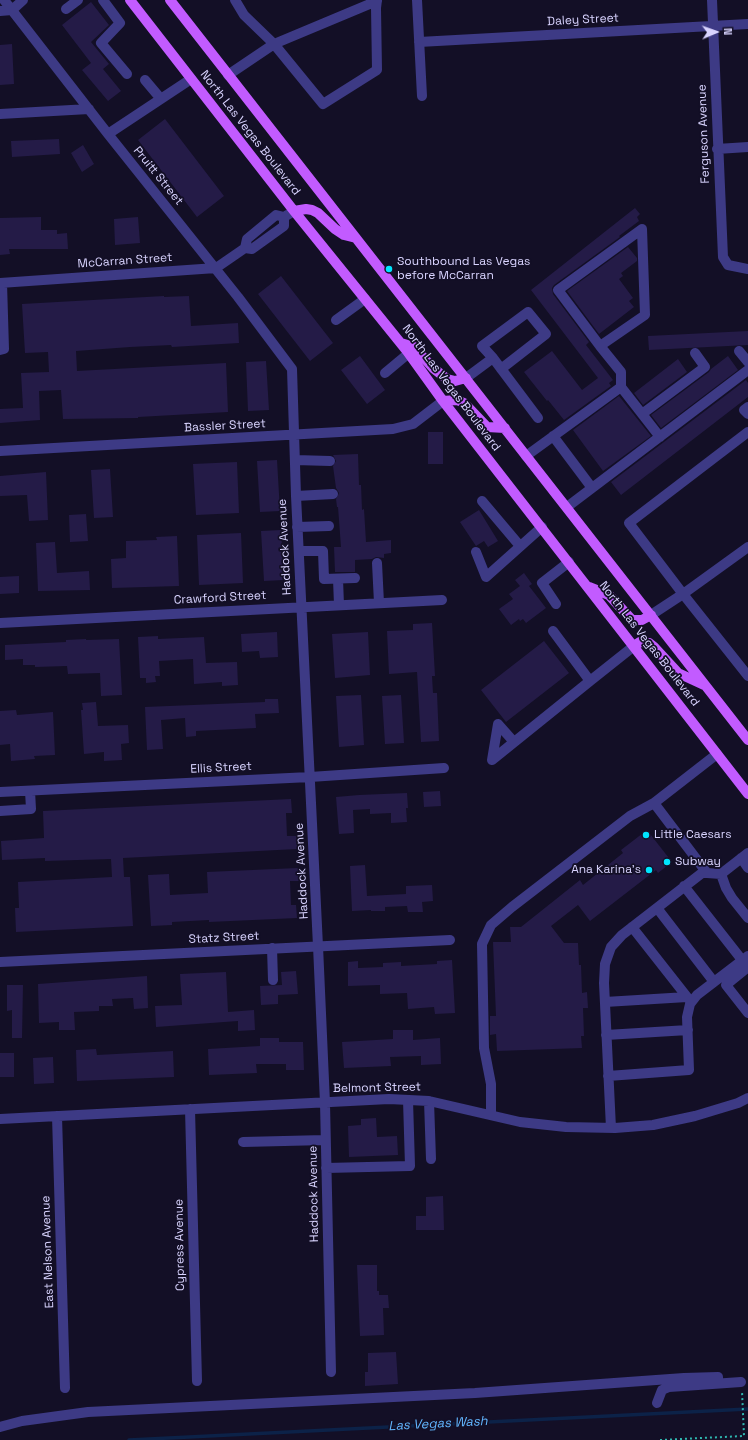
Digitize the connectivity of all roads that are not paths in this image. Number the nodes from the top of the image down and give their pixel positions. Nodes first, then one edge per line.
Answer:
1 (4, 0) edge
2 (23, 0) edge
3 (78, 0) edge
4 (103, 0) edge
5 (130, 0) edge
6 (170, 0) edge
7 (235, 0) edge
8 (377, 0) edge
9 (417, 0) edge
10 (712, 0) edge
11 (66, 8) dead end
12 (12, 10) junction
13 (0, 11) edge
14 (748, 24) edge
15 (713, 26) junction
16 (419, 42) junction
17 (274, 44) junction
18 (127, 74) dead end
19 (228, 75) junction
20 (191, 79) junction
21 (145, 80) dead end
22 (422, 96) dead end
23 (161, 99) junction
24 (89, 109) junction
25 (0, 114) edge
26 (108, 134) junction
27 (748, 147) edge
28 (718, 149) junction
29 (294, 211) junction
30 (356, 238) junction
31 (216, 268) junction
32 (748, 269) edge
33 (1, 283) edge
34 (365, 299) junction
35 (336, 320) dead end
36 (400, 343) junction
37 (600, 346) junction
38 (0, 350) edge
39 (739, 350) dead end
40 (409, 353) junction
41 (695, 353) dead end
42 (494, 358) junction
43 (748, 362) edge
44 (501, 368) junction
45 (292, 369) joint
46 (748, 370) edge
47 (385, 373) dead end
48 (466, 378) junction
49 (621, 387) junction
50 (443, 401) junction
51 (748, 407) edge
52 (642, 414) junction
53 (748, 414) edge
54 (538, 418) dead end
55 (505, 428) junction
56 (748, 432) edge
57 (294, 435) junction
58 (553, 436) junction
59 (660, 437) junction
60 (0, 451) edge
61 (526, 456) junction
62 (295, 460) junction
63 (330, 461) dead end
64 (592, 488) junction
65 (333, 494) dead end
66 (296, 496) junction
67 (482, 501) dead end
68 (567, 508) junction
69 (328, 526) dead end
70 (297, 527) junction
71 (542, 527) junction
72 (520, 546) junction
73 (748, 547) edge
74 (299, 551) junction
75 (476, 552) dead end
76 (569, 562) junction
77 (377, 563) dead end
78 (354, 578) dead end
79 (338, 579) junction
80 (589, 587) junction
81 (683, 594) junction
82 (442, 600) dead end
83 (379, 603) junction
84 (556, 604) dead end
85 (339, 605) junction
86 (302, 607) junction
87 (651, 615) junction
88 (0, 623) edge
89 (552, 631) dead end
90 (634, 646) junction
91 (748, 676) edge
92 (590, 680) junction
93 (706, 686) junction
94 (748, 740) edge
95 (514, 742) dead end
96 (717, 754) junction
97 (444, 768) dead end
98 (310, 777) junction
99 (30, 791) junction
100 (0, 792) edge
101 (748, 794) edge
102 (654, 803) junction
103 (0, 811) edge
104 (745, 855) edge
105 (748, 868) edge
106 (707, 873) junction
107 (721, 874) junction
108 (684, 886) junction
109 (657, 908) junction
110 (748, 918) edge
111 (632, 927) junction
112 (450, 940) dead end
113 (318, 946) junction
114 (272, 948) junction
115 (746, 961) edge
116 (0, 962) edge
117 (273, 980) dead end
118 (714, 982) junction
119 (689, 1000) junction
120 (605, 1002) junction
121 (748, 1013) edge
122 (688, 1030) junction
123 (606, 1035) junction
124 (608, 1076) junction
125 (748, 1098) edge
126 (408, 1100) junction
127 (429, 1101) junction
128 (325, 1103) junction
129 (190, 1109) junction
130 (491, 1115) junction
131 (57, 1116) junction
132 (0, 1119) edge
133 (611, 1128) junction
134 (326, 1140) junction
135 (242, 1142) dead end
136 (431, 1159) dead end
137 (326, 1168) junction
138 (331, 1372) dead end
139 (197, 1381) dead end
140 (718, 1383) junction
141 (741, 1384) road end
142 (65, 1388) dead end
143 (657, 1403) dead end
144 (0, 1427) edge

1 - 12 street, Pruitt Street
2 - 12 street
3 - 11 street
4 - 18 street
5 - 20 main road, North Las Vegas Boulevard
6 - 19 main road, North Las Vegas Boulevard
7 - 17 street
8 - 17 street
8 - 17 street
9 - 16 street
10 - 15 street, Ferguson Avenue
12 - 13 street
12 - 24 street, Pruitt Street
14 - 15 street, Daley Street
15 - 16 street, Daley Street
15 - 28 street, Ferguson Avenue
16 - 22 street
17 - 19 street
19 - 30 main road, North Las Vegas Boulevard
20 - 23 street
20 - 29 main road, North Las Vegas Boulevard
21 - 23 street
23 - 26 street
24 - 25 street
24 - 26 street, Pruitt Street
26 - 31 street, Pruitt Street
27 - 28 street
28 - 32 street, Ferguson Avenue
29 - 30 main road
29 - 31 street
29 - 34 main road, North Las Vegas Boulevard
30 - 48 main road, North Las Vegas Boulevard
31 - 33 street, McCarran Street
31 - 45 street, Pruitt Street
33 - 38 street
34 - 35 street
34 - 36 main road, North Las Vegas Boulevard
36 - 40 main road, North Las Vegas Boulevard
36 - 48 main road
37 - 37 street
37 - 49 street
39 - 43 street
40 - 47 street
40 - 50 main road, North Las Vegas Boulevard
41 - 52 street
42 - 44 street
42 - 44 street
42 - 48 street
44 - 54 street
45 - 57 street, Haddock Avenue
46 - 59 street
48 - 55 main road, North Las Vegas Boulevard
49 - 52 street
49 - 58 street
50 - 55 main road
50 - 57 street, Bassler Street
50 - 71 main road, North Las Vegas Boulevard
51 - 53 street
52 - 59 street
55 - 61 main road, North Las Vegas Boulevard
56 - 81 street
57 - 60 street, Bassler Street
57 - 62 street, Haddock Avenue
58 - 61 street
58 - 64 street
59 - 64 street
61 - 68 main road, North Las Vegas Boulevard
62 - 63 street
62 - 66 street, Haddock Avenue
64 - 68 street
65 - 66 street
66 - 70 street, Haddock Avenue
67 - 72 street
68 - 87 main road, North Las Vegas Boulevard
69 - 70 street
70 - 74 street, Haddock Avenue
71 - 72 street
71 - 76 main road, North Las Vegas Boulevard
72 - 75 street
73 - 81 street
74 - 79 street
74 - 86 street, Haddock Avenue
76 - 80 main road, North Las Vegas Boulevard
76 - 84 street
77 - 83 street
78 - 79 street
79 - 85 street
80 - 87 main road
80 - 90 main road, North Las Vegas Boulevard
81 - 87 street
81 - 91 street
82 - 83 street, Crawford Street
83 - 85 street, Crawford Street
85 - 86 street, Crawford Street
86 - 88 street, Crawford Street
86 - 98 street, Haddock Avenue
87 - 93 main road, North Las Vegas Boulevard
89 - 92 street
90 - 92 street
90 - 93 main road
90 - 96 main road, North Las Vegas Boulevard
92 - 95 street
93 - 94 main road, North Las Vegas Boulevard
96 - 101 main road, North Las Vegas Boulevard
96 - 102 street
97 - 98 street, Ellis Street
98 - 99 street, Ellis Street
98 - 113 street, Haddock Avenue
99 - 100 street, Ellis Street
99 - 103 street
102 - 106 street
102 - 130 street
104 - 105 street
104 - 107 street
106 - 107 street
106 - 108 street
107 - 110 street
108 - 109 street
108 - 115 street
109 - 111 street
109 - 118 street
111 - 119 street
111 - 120 street
112 - 113 street, Statz Street
113 - 114 street, Statz Street
113 - 128 street, Haddock Avenue
114 - 116 street, Statz Street
114 - 117 street
115 - 118 street
115 - 121 street
118 - 119 street
119 - 120 street
119 - 122 street
120 - 123 street
122 - 123 street
122 - 124 street
123 - 124 street
124 - 133 street
125 - 133 street, Belmont Street
126 - 127 street, Belmont Street
126 - 128 street, Belmont Street
126 - 137 street
127 - 130 street, Belmont Street
127 - 136 street
128 - 129 street, Belmont Street
128 - 134 street, Haddock Avenue
129 - 131 street, Belmont Street
129 - 139 street, Cypress Avenue
130 - 133 street, Belmont Street
131 - 132 street, Belmont Street
131 - 142 street, East Nelson Avenue
134 - 135 street
134 - 137 street, Haddock Avenue
137 - 138 street, Haddock Avenue
140 - 141 street
140 - 143 street
140 - 144 street

